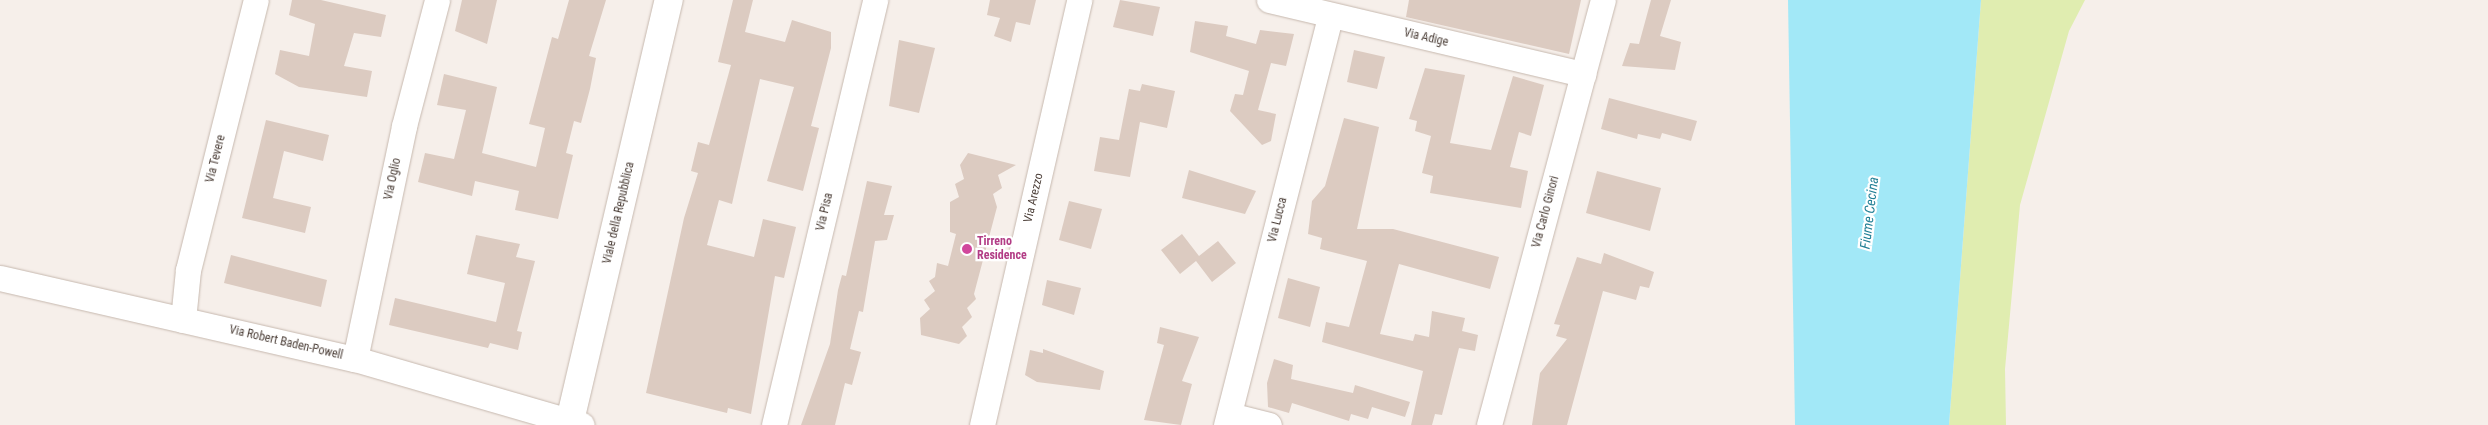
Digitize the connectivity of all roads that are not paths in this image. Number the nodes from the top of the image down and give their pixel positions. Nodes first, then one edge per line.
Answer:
1 (256, 0) edge
2 (437, 0) edge
3 (669, 0) edge
4 (875, 0) edge
5 (1079, 0) edge
6 (1268, 0) edge
7 (1603, 0) edge
8 (1330, 16) junction
9 (1583, 74) junction
10 (0, 278) edge
11 (183, 320) junction
12 (355, 359) junction
13 (1227, 420) edge
14 (574, 423) edge
15 (774, 425) edge
16 (982, 425) edge
17 (1269, 425) edge
18 (1489, 425) edge

1 - 11 street, Via Tevere
2 - 12 street, Via Oglio
3 - 14 street, Viale della Repubblica
4 - 15 street, Via Pisa
5 - 16 street, Via Arezzo
6 - 8 street, Via Adige
7 - 9 street, Via Carlo Ginori
8 - 9 street, Via Adige
8 - 13 street, Via Lucca
9 - 18 street, Via Carlo Ginori
10 - 11 street, Via Robert Baden-Powell
11 - 12 street, Via Robert Baden-Powell
12 - 14 street, Via Robert Baden-Powell
13 - 17 street

